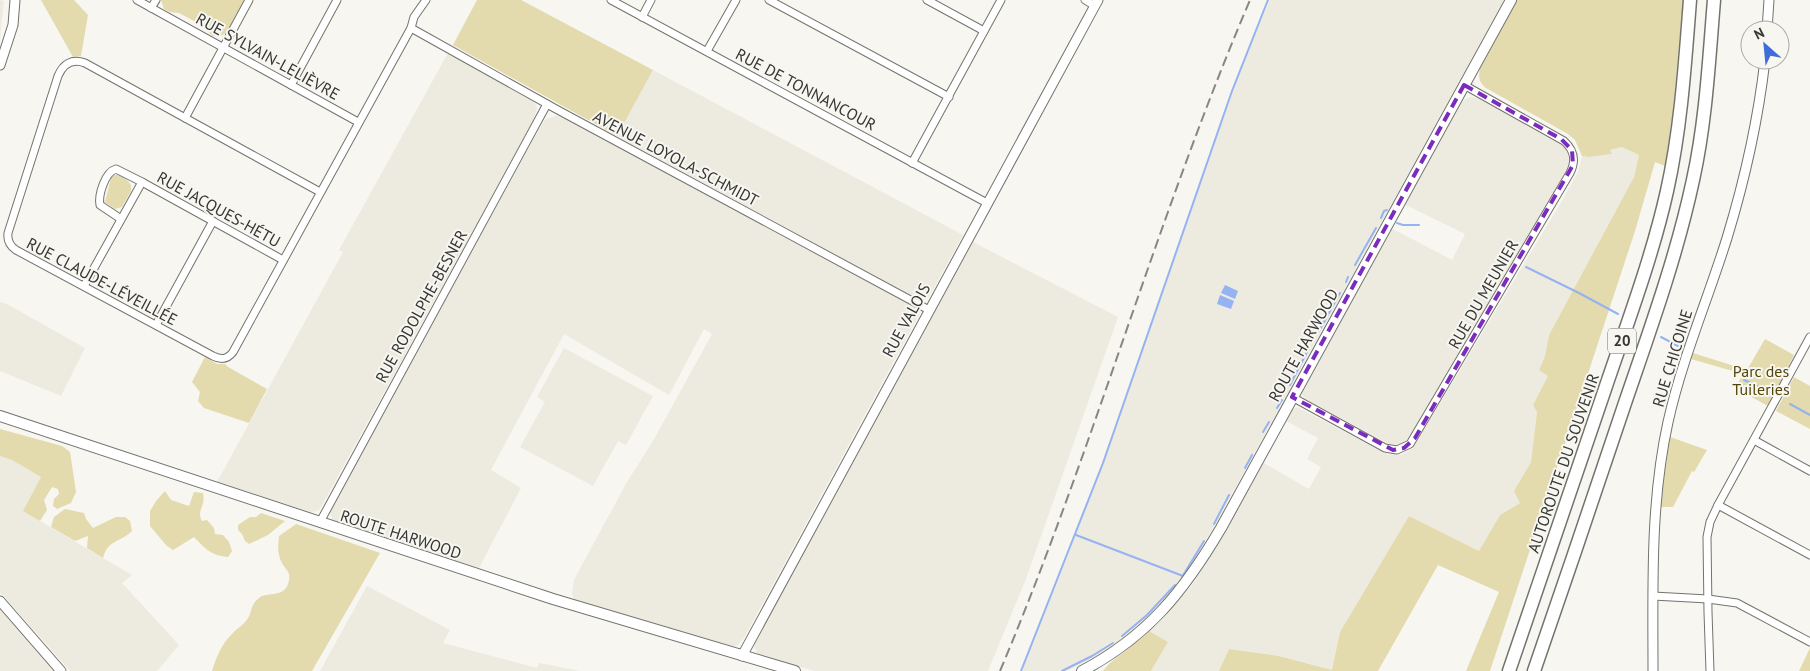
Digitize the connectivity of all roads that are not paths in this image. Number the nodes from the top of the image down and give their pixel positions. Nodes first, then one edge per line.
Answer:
1 (15, 0) edge
2 (137, 0) edge
3 (156, 0) edge
4 (249, 0) edge
5 (337, 0) edge
6 (426, 0) edge
7 (611, 0) edge
8 (651, 0) edge
9 (736, 0) edge
10 (769, 0) edge
11 (927, 0) edge
12 (1001, 0) edge
13 (1085, 0) edge
14 (1511, 0) edge
15 (1690, 0) edge
16 (1714, 0) edge
17 (1769, 0) edge
18 (1097, 3) edge
19 (151, 8) junction
20 (642, 17) junction
21 (1768, 20) edge
22 (411, 28) junction
23 (984, 31) junction
24 (223, 47) junction
25 (707, 51) junction
26 (0, 65) edge
27 (1764, 70) edge
28 (291, 85) junction
29 (1464, 85) junction
30 (948, 97) junction
31 (547, 104) junction
32 (186, 118) junction
33 (358, 122) junction
34 (912, 163) junction
35 (142, 182) junction
36 (320, 192) junction
37 (987, 203) junction
38 (121, 219) junction
39 (213, 221) junction
40 (283, 260) junction
41 (84, 286) junction
42 (929, 310) junction
43 (156, 325) junction
44 (1809, 341) edge
45 (1292, 397) junction
46 (0, 416) edge
47 (1754, 440) junction
48 (1810, 471) edge
49 (1718, 505) junction
50 (320, 522) junction
51 (1810, 555) edge
52 (1653, 596) junction
53 (1708, 599) junction
54 (0, 601) edge
55 (1810, 642) edge
56 (742, 656) junction
57 (1088, 670) edge
58 (62, 671) edge
59 (795, 671) edge
60 (1509, 671) edge
61 (1534, 671) edge
62 (1653, 671) edge
63 (1710, 671) edge

1 - 26 street
2 - 19 street, RUE SYLVAIN-LELIÈVRE
3 - 19 street
4 - 24 street
5 - 28 street
6 - 22 street, RUE CLAUDE-LÉVEILLÉE
7 - 20 street, RUE DE TONNANCOUR
8 - 20 street
9 - 25 street
10 - 30 street
11 - 23 street
12 - 23 street
13 - 18 street
14 - 29 main road, ROUTE HARWOOD
15 - 60 highway, AUTOROUTE DU SOUVENIR / 20
16 - 61 highway, 20
17 - 21 street
18 - 37 street, RUE VALOIS
19 - 24 street, RUE SYLVAIN-LELIÈVRE
20 - 25 street, RUE DE TONNANCOUR
22 - 31 street, AVENUE LOYOLA-SCHMIDT
22 - 33 street, RUE CLAUDE-LÉVEILLÉE
23 - 30 street
24 - 28 street, RUE SYLVAIN-LELIÈVRE
24 - 32 street
25 - 34 street, RUE DE TONNANCOUR
27 - 52 street, RUE CHICOINE
28 - 33 street, RUE SYLVAIN-LELIÈVRE
29 - 45 main road, ROUTE HARWOOD
29 - 45 street, RUE DU MEUNIER
30 - 34 street
31 - 42 street, AVENUE LOYOLA-SCHMIDT
31 - 50 street, RUE RODOLPHE-BESNER
32 - 36 street, RUE CLAUDE-LÉVEILLÉE
32 - 41 street, RUE CLAUDE-LÉVEILLÉE
33 - 36 street, RUE CLAUDE-LÉVEILLÉE
34 - 37 street, RUE DE TONNANCOUR
35 - 38 street, RUE JACQUES-HÉTU
35 - 38 street, RUE JACQUES-HÉTU
35 - 39 street, RUE JACQUES-HÉTU
36 - 40 street, RUE CLAUDE-LÉVEILLÉE
37 - 42 street, RUE VALOIS
38 - 41 street, RUE JACQUES-HÉTU
39 - 40 street, RUE JACQUES-HÉTU
39 - 43 street
40 - 43 street, RUE CLAUDE-LÉVEILLÉE
41 - 43 street, RUE CLAUDE-LÉVEILLÉE
42 - 56 street, RUE VALOIS
44 - 47 street
45 - 57 main road, ROUTE HARWOOD
46 - 50 main road, ROUTE HARWOOD
47 - 48 street
47 - 49 street
49 - 51 street
49 - 53 street
50 - 56 main road, ROUTE HARWOOD
52 - 53 street
52 - 62 street, RUE CHICOINE
53 - 55 street
53 - 63 street
54 - 58 street
56 - 59 main road, ROUTE HARWOOD

